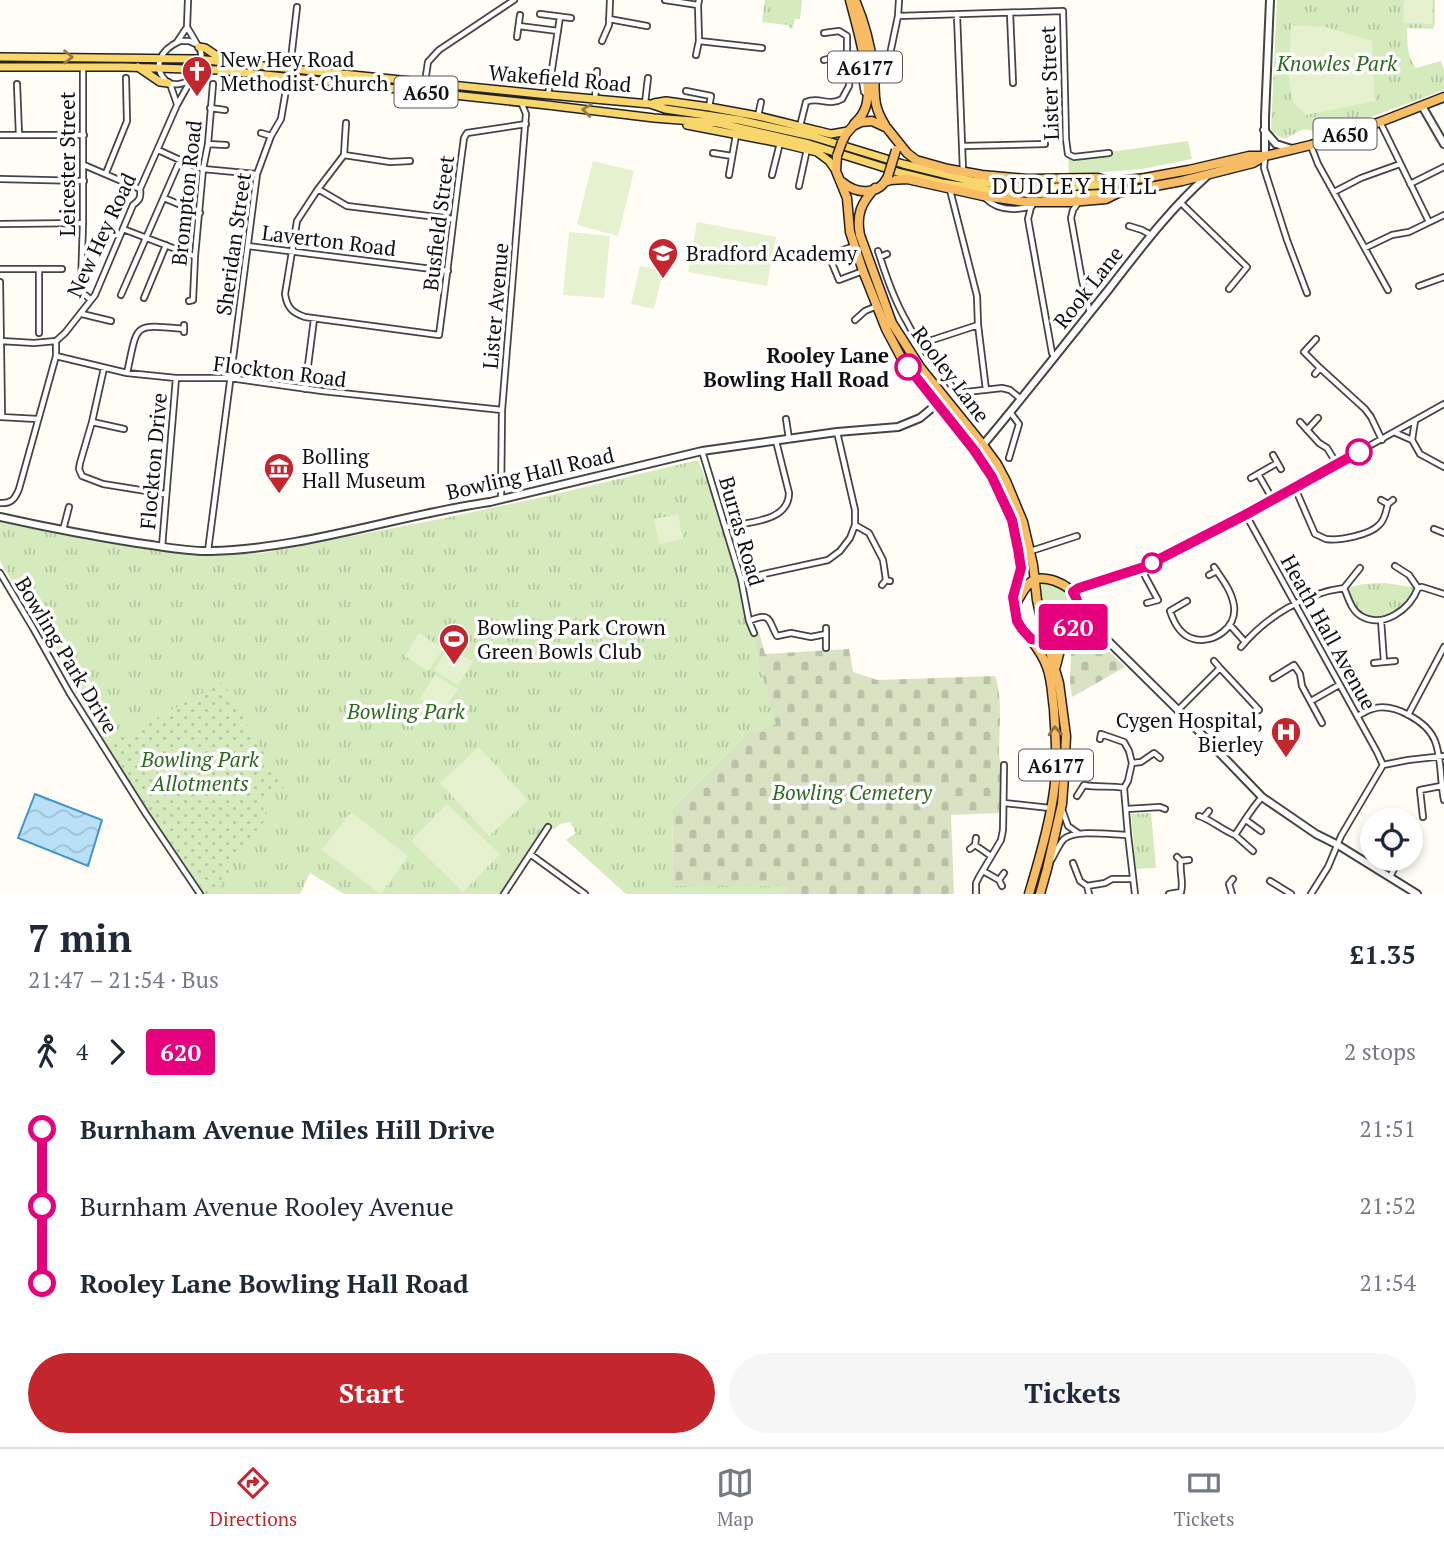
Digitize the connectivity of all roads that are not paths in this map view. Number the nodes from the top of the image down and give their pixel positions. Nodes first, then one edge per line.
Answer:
1 (188, 0) edge
2 (514, 0) edge
3 (610, 0) edge
4 (665, 0) edge
5 (899, 0) edge
6 (1270, 0) edge
7 (854, 1) edge
8 (698, 2) edge
9 (297, 8) dead end
10 (540, 13) dead end
11 (1010, 13) junction
12 (520, 15) dead end
13 (957, 15) junction
14 (898, 16) junction
15 (560, 17) junction
16 (571, 18) dead end
17 (609, 19) junction
18 (519, 26) junction
19 (647, 26) dead end
20 (187, 27) junction
21 (558, 31) junction
22 (824, 33) dead end
23 (517, 37) dead end
24 (602, 41) dead end
25 (699, 41) junction
26 (176, 43) junction
27 (198, 46) junction
28 (762, 48) dead end
29 (696, 55) dead end
30 (0, 57) edge
31 (161, 57) junction
32 (847, 58) junction
33 (202, 59) junction
34 (824, 60) dead end
35 (227, 62) junction
36 (83, 66) junction
37 (0, 67) edge
38 (138, 67) junction
39 (159, 68) junction
40 (290, 68) junction
41 (198, 69) junction
42 (851, 69) junction
43 (597, 71) dead end
44 (126, 78) dead end
45 (192, 78) junction
46 (288, 78) junction
47 (648, 78) dead end
48 (885, 78) dead end
49 (169, 83) junction
50 (425, 83) junction
51 (1013, 83) dead end
52 (17, 84) dead end
53 (213, 84) dead end
54 (686, 92) dead end
55 (548, 95) junction
56 (867, 95) junction
57 (1444, 97) edge
58 (595, 99) junction
59 (521, 102) junction
60 (761, 102) dead end
61 (648, 103) junction
62 (536, 104) junction
63 (177, 105) junction
64 (1422, 106) junction
65 (709, 107) junction
66 (210, 108) junction
67 (225, 110) dead end
68 (526, 114) junction
69 (758, 116) junction
70 (654, 118) junction
71 (1380, 122) junction
72 (346, 123) dead end
73 (526, 124) junction
74 (800, 126) junction
75 (887, 128) junction
76 (849, 130) junction
77 (1264, 130) junction
78 (261, 133) dead end
79 (0, 135) edge
80 (19, 135) junction
81 (84, 135) junction
82 (736, 135) junction
83 (271, 136) junction
84 (895, 138) junction
85 (780, 143) junction
86 (208, 144) junction
87 (1045, 144) dead end
88 (1444, 144) edge
89 (226, 145) dead end
90 (1311, 145) junction
91 (963, 146) junction
92 (807, 149) junction
93 (1292, 149) junction
94 (158, 150) junction
95 (714, 152) dead end
96 (1109, 153) dead end
97 (344, 155) junction
98 (732, 156) junction
99 (1265, 156) junction
100 (180, 160) junction
101 (410, 161) dead end
102 (1400, 164) junction
103 (84, 165) junction
104 (1444, 167) edge
105 (203, 169) junction
106 (963, 171) junction
107 (106, 173) junction
108 (257, 174) junction
109 (729, 175) dead end
110 (772, 175) dead end
111 (1209, 175) junction
112 (838, 176) junction
113 (0, 179) edge
114 (887, 179) junction
115 (84, 181) junction
116 (1111, 182) junction
117 (1410, 184) junction
118 (799, 186) dead end
119 (875, 188) junction
120 (1177, 188) junction
121 (140, 189) junction
122 (318, 189) junction
123 (950, 190) junction
124 (1334, 192) junction
125 (1118, 193) junction
126 (164, 198) junction
127 (1082, 201) junction
128 (1180, 202) junction
129 (1035, 205) junction
130 (200, 213) junction
131 (1444, 215) edge
132 (453, 219) junction
133 (1429, 222) junction
134 (83, 223) junction
135 (0, 224) edge
136 (1129, 226) dead end
137 (123, 229) junction
138 (1151, 235) junction
139 (146, 237) junction
140 (166, 245) junction
141 (248, 246) junction
142 (854, 246) junction
143 (1365, 248) junction
144 (291, 251) junction
145 (887, 254) dead end
146 (195, 256) junction
147 (0, 269) edge
148 (62, 269) dead end
149 (39, 270) junction
150 (448, 271) junction
151 (863, 271) junction
152 (1444, 277) edge
153 (0, 282) edge
154 (1419, 286) dead end
155 (1229, 289) dead end
156 (1388, 290) dead end
157 (1307, 293) dead end
158 (121, 295) dead end
159 (144, 298) dead end
160 (91, 300) junction
161 (189, 301) dead end
162 (877, 306) junction
163 (1090, 313) junction
164 (81, 314) junction
165 (314, 319) junction
166 (855, 320) dead end
167 (111, 321) dead end
168 (978, 326) junction
169 (184, 328) dead end
170 (39, 333) dead end
171 (1316, 339) dead end
172 (1, 341) edge
173 (56, 341) junction
174 (920, 344) junction
175 (56, 356) junction
176 (1055, 358) junction
177 (104, 368) junction
178 (1320, 368) junction
179 (127, 373) junction
180 (1315, 374) dead end
181 (176, 378) junction
182 (230, 378) junction
183 (305, 389) junction
184 (986, 390) junction
185 (1021, 400) junction
186 (937, 404) junction
187 (1444, 404) edge
188 (502, 410) junction
189 (1010, 412) junction
190 (1, 417) edge
191 (1318, 418) dead end
192 (37, 419) junction
193 (786, 419) dead end
194 (1415, 421) junction
195 (92, 422) junction
196 (1300, 422) dead end
197 (124, 429) dead end
198 (1307, 430) junction
199 (837, 432) junction
200 (1395, 432) junction
201 (789, 439) junction
202 (776, 440) junction
203 (1382, 440) junction
204 (1412, 440) junction
205 (983, 445) junction
206 (702, 451) junction
207 (1273, 455) dead end
208 (1009, 458) dead end
209 (1277, 463) junction
210 (1336, 464) junction
211 (1444, 467) edge
212 (1280, 469) dead end
213 (1258, 474) junction
214 (1251, 478) dead end
215 (1295, 488) junction
216 (165, 495) junction
217 (500, 499) junction
218 (1273, 500) junction
219 (1381, 500) dead end
220 (1394, 500) dead end
221 (0, 503) edge
222 (1388, 505) junction
223 (69, 507) dead end
224 (1245, 515) junction
225 (0, 517) edge
226 (855, 525) junction
227 (726, 527) junction
228 (1434, 529) dead end
229 (63, 531) junction
230 (1444, 533) edge
231 (1077, 536) dead end
232 (162, 547) junction
233 (208, 551) junction
234 (1030, 551) junction
235 (1395, 566) dead end
236 (1144, 567) junction
237 (1360, 568) dead end
238 (0, 573) edge
239 (1209, 575) dead end
240 (741, 579) junction
241 (1034, 580) junction
242 (886, 582) dead end
243 (1343, 588) junction
244 (1418, 588) junction
245 (1025, 590) junction
246 (1073, 592) junction
247 (1444, 594) edge
248 (1037, 600) junction
249 (1187, 601) dead end
250 (1147, 603) dead end
251 (1296, 603) junction
252 (1014, 607) junction
253 (1079, 618) junction
254 (1381, 620) junction
255 (749, 621) junction
256 (1230, 625) junction
257 (1070, 630) junction
258 (754, 634) dead end
259 (1031, 639) junction
260 (1046, 639) junction
261 (1444, 647) edge
262 (826, 648) dead end
263 (1214, 661) dead end
264 (1395, 661) dead end
265 (1384, 662) junction
266 (1374, 663) dead end
267 (1220, 668) junction
268 (1056, 669) junction
269 (1273, 678) dead end
270 (1339, 685) junction
271 (1311, 701) junction
272 (1178, 710) junction
273 (1259, 710) dead end
274 (1408, 715) junction
275 (1357, 716) junction
276 (1322, 723) dead end
277 (1101, 734) dead end
278 (1441, 756) edge
279 (1160, 758) dead end
280 (1132, 763) junction
281 (1004, 765) dead end
282 (1383, 765) junction
283 (1441, 786) junction
284 (1124, 788) junction
285 (1077, 796) dead end
286 (1262, 797) junction
287 (1444, 800) edge
288 (1004, 803) junction
289 (1062, 804) junction
290 (1162, 806) dead end
291 (1050, 808) junction
292 (1421, 808) edge
293 (1127, 809) junction
294 (1209, 811) dead end
295 (1246, 820) junction
296 (548, 827) dead end
297 (1261, 831) dead end
298 (1079, 833) junction
299 (1128, 835) junction
300 (1235, 835) junction
301 (976, 838) dead end
302 (975, 845) junction
303 (1338, 845) junction
304 (970, 849) dead end
305 (1253, 851) dead end
306 (530, 854) junction
307 (991, 856) junction
308 (1189, 860) dead end
309 (1073, 863) dead end
310 (1047, 869) junction
311 (983, 871) junction
312 (1393, 871) edge
313 (1004, 873) dead end
314 (1390, 877) junction
315 (1133, 879) junction
316 (1233, 879) dead end
317 (999, 880) junction
318 (1270, 881) dead end
319 (1002, 886) dead end
320 (1087, 886) junction
321 (577, 887) junction
322 (1181, 893) edge
323 (200, 894) edge
324 (503, 894) edge
325 (572, 894) edge
326 (585, 894) edge
327 (976, 894) edge
328 (1029, 894) edge
329 (1040, 894) edge
330 (1089, 894) edge
331 (1135, 894) edge
332 (1169, 894) edge
333 (1232, 894) edge
334 (1291, 894) edge
335 (1311, 894) edge
336 (1417, 894) edge

1 - 20 street
2 - 50 street
3 - 17 street
4 - 8 street
5 - 14 street
6 - 77 street
7 - 56 highway, A6177
7 - 75 highway, A6177
8 - 25 street
9 - 40 street
10 - 15 street
11 - 13 street
11 - 51 street
11 - 96 street, Lister Street
12 - 18 street
13 - 14 street
13 - 91 street
14 - 48 street
15 - 16 street
15 - 21 street
17 - 19 street
17 - 24 street
18 - 21 street
18 - 23 street
20 - 26 street
20 - 27 street
21 - 55 street
22 - 32 street
25 - 28 street
25 - 29 street
26 - 27 street
26 - 31 street
27 - 33 street
27 - 35 main road
30 -> 31 main road, Wakefield Road / A650
31 - 33 main road, Wakefield Road / A650
31 - 39 street
32 - 34 street
32 - 42 street
33 - 35 main road, Wakefield Road / A650
33 - 41 street, New Hey Road
35 - 40 main road, Wakefield Road / A650
36 - 37 main road, Wakefield Road / A650
36 - 38 main road, Wakefield Road / A650
36 - 81 street, Leicester Street
38 - 39 main road, Wakefield Road / A650
38 - 49 main road
39 - 41 main road, Wakefield Road / A650
39 - 49 street
40 - 50 main road, Wakefield Road / A650
41 - 45 street, New Hey Road
41 - 46 main road, Wakefield Road / A650
42 - 56 street
42 - 74 street
43 - 58 street
44 - 107 street
45 - 49 street
45 - 63 street, New Hey Road
46 - 59 main road, Wakefield Road / A650
46 - 83 street, Sheridan Street
47 - 61 street
49 - 63 street
50 - 55 main road, Wakefield Road / A650
52 - 80 street
53 - 66 street, Brompton Road
54 - 65 street
55 - 58 main road, Wakefield Road / A650
56 - 76 highway, A6177
57 - 64 highway, A650
58 - 61 main road, Wakefield Road / A650
59 - 62 main road, Wakefield Road / A650
59 - 68 street, Lister Avenue
60 - 69 street
61 - 65 main road
61 - 116 main road, Wakefield Road / A650
62 - 68 street
70 -> 62 main road, Wakefield Road / A650
63 - 94 street, New Hey Road
64 - 71 highway, A650
64 - 88 street
65 - 69 main road
66 - 67 street
66 - 86 street, Brompton Road
68 - 73 street, Lister Avenue
69 - 74 main road
70 - 82 main road, A650
70 - 125 main road, Wakefield Road / A650
71 - 90 highway, A650
71 - 102 street
72 - 97 street
73 - 132 street, Busfield Street
73 - 188 street, Lister Avenue
74 - 76 main road
75 - 76 highway
75 - 84 highway
76 - 112 highway, bridge
77 - 93 street
77 - 99 street
78 - 83 street
79 - 80 street
80 - 81 street
81 - 103 street, Leicester Street
82 - 85 main road, A650
82 - 98 street
83 - 108 street, Sheridan Street
84 - 106 highway
84 - 114 highway, bridge
85 - 92 main road, A650
85 - 110 street
86 - 89 street
86 - 105 street, Brompton Road
87 - 91 street
90 - 93 highway, A650
90 - 124 street
91 - 106 street
92 - 112 main road, A650
92 - 118 street
93 - 99 highway, A650
94 - 100 street
94 - 121 street, New Hey Road
95 - 98 street
97 - 101 street
97 - 122 street
98 - 109 street
99 - 111 highway, A650
99 - 116 highway, A650
99 - 157 street
100 - 105 street
100 - 126 street
102 - 117 street
102 - 124 street
103 - 107 street
103 - 115 street, Leicester Street
104 - 117 street
105 - 108 street
105 - 130 street, Brompton Road
106 - 116 highway
107 - 121 street
108 - 141 street, Sheridan Street
111 - 120 highway, A650
111 - 128 street, Rook Lane
112 - 119 highway
112 - 142 highway, Rooley Lane
113 - 115 street
114 - 119 highway
114 - 123 highway
115 - 134 street, Leicester Street
117 - 133 street
119 - 205 highway, Rooley Lane / A6177
120 - 125 highway, A650
120 - 128 street
121 - 137 street, New Hey Road
122 - 132 street
122 - 144 street
123 - 129 highway
123 - 168 street
124 - 143 street
125 - 127 highway
126 - 130 street
126 - 139 street
127 - 129 highway
127 - 163 street
128 - 138 street, Rook Lane
128 - 155 street
129 - 176 street
130 - 146 street, Brompton Road
131 - 133 street
132 - 150 street, Busfield Street
133 - 143 street
134 - 135 street
134 - 160 street, Leicester Street
136 - 138 street
137 - 139 street
137 - 160 street, New Hey Road
138 - 163 street, Rook Lane
139 - 140 street
139 - 158 street
140 - 146 street
140 - 159 street
141 - 144 street, Laverton Road
141 - 182 street, Sheridan Street
142 - 151 highway, Rooley Lane
142 - 151 street
143 - 156 street
144 - 150 street, Laverton Road
144 - 165 street
145 - 174 street
146 - 161 street, Brompton Road
147 - 149 street
148 - 149 street
149 - 170 street
150 - 165 street, Busfield Street
151 - 162 highway, Rooley Lane
152 - 154 street
153 - 172 street
160 - 164 street, New Hey Road
162 - 166 street
162 - 186 highway, Rooley Lane
163 - 176 street, Rook Lane
164 - 167 street
164 - 173 street, New Hey Road
165 - 183 street
168 - 174 street
168 - 184 street
169 - 179 street
171 - 178 street
172 - 173 street
172 - 190 street
173 - 175 street
174 - 184 street
175 - 177 street, Flockton Road
175 - 192 street
176 - 185 street, Rook Lane
177 - 179 street, Flockton Road
177 - 195 street
178 - 180 street
178 - 203 street
179 - 181 street, Flockton Road
181 - 182 street, Flockton Road
181 - 216 street, Flockton Drive
182 - 183 street, Flockton Road
182 - 233 street, Sheridan Street
183 - 188 street, Flockton Road
184 - 185 street
185 - 189 street, Rook Lane
186 - 199 street, Bowling Hall Road
186 - 252 highway, Rooley Lane
187 - 194 street
188 - 217 street, Lister Avenue
189 - 205 street, Rook Lane
189 - 208 street
190 - 192 street
191 - 198 street
192 - 221 street
193 - 201 street
194 - 200 street
194 - 204 street
195 - 197 street
195 - 216 street
196 - 198 street
198 - 210 street
199 - 201 street, Bowling Hall Road
199 - 226 street
200 - 203 street
200 - 204 street
201 - 202 street, Bowling Hall Road
202 - 206 street, Bowling Hall Road
202 - 227 street
203 - 210 street
204 - 211 street
205 - 234 highway, Rooley Lane / A6177
206 - 217 street, Bowling Hall Road
206 - 227 street, Burras Road
207 - 209 street
209 - 212 street
209 - 213 street
210 - 215 street
213 - 214 street
213 - 218 street
215 - 218 street
215 - 222 street
216 - 232 street, Flockton Drive
217 - 233 street, Bowling Hall Road
218 - 224 street
219 - 222 street
220 - 222 street
223 - 229 street
224 - 236 street
224 - 251 street, Heath Hall Avenue
225 - 229 street, Bowling Hall Road
226 - 240 street
226 - 242 street
227 - 240 street, Burras Road
228 - 230 street
229 - 232 street, Bowling Hall Road
231 - 234 street
232 - 233 street, Bowling Hall Road
234 - 241 highway, Rooley Lane / A6177
235 - 244 street
236 - 246 street
236 - 250 street
237 - 243 street
238 - 323 street, Bowling Park Drive
239 - 256 street
240 - 255 street, Burras Road
241 - 245 highway
241 - 246 highway
241 - 248 highway, Rooley Lane / A6177
243 - 251 street
243 - 254 street
244 - 247 street
244 - 254 street
245 - 248 highway
245 - 252 highway
246 - 253 highway
248 - 260 highway, Rooley Lane / A6177
249 - 256 street
251 - 256 street
251 - 270 street, Heath Hall Avenue
252 - 259 highway, A6177
253 - 257 highway
253 - 272 street
254 - 265 street
255 - 258 street, Burras Road
255 - 262 street, Burras Road
257 - 260 highway
257 - 268 highway
259 - 260 highway
291 -> 259 highway, A6177
260 - 268 highway, Rooley Lane / A6177
261 - 274 street
263 - 267 street
264 - 265 street
265 - 266 street
267 - 272 street
267 - 273 street
268 - 289 highway, Rooley Lane / A6177
269 - 271 street
270 - 271 street
270 - 275 street, Heath Hall Avenue
271 - 276 street
272 - 286 street
274 - 275 street
274 - 278 street
275 - 282 street, Heath Hall Avenue
277 - 280 street
278 - 282 street
278 - 283 street
279 - 280 street
280 - 284 street
281 - 288 street
282 - 303 street
283 - 287 street
283 - 292 street
284 - 285 street
284 - 293 street
286 - 295 street
286 - 303 street
288 - 291 street
288 - 307 street
289 - 298 street
289 - 310 highway, Rooley Lane / A6177
290 - 293 street
291 - 328 highway, A6177
293 - 299 street
294 - 300 street
295 - 297 street
295 - 300 street
296 - 306 street
298 - 299 street
298 - 310 street
299 - 315 street
300 - 305 street
301 - 302 street
302 - 304 street
302 - 307 street
303 - 314 street
303 - 335 street
306 - 321 street
306 - 324 street
307 - 311 street
308 - 322 street
309 - 320 street
310 - 329 highway, Rooley Lane / A6177
311 - 317 street
311 - 327 street
312 - 314 street
313 - 317 street
314 - 336 street
315 - 320 street
315 - 331 street
316 - 333 street
317 - 319 street
318 - 334 street
320 - 330 street
321 - 325 street
321 - 326 street
322 - 332 street

